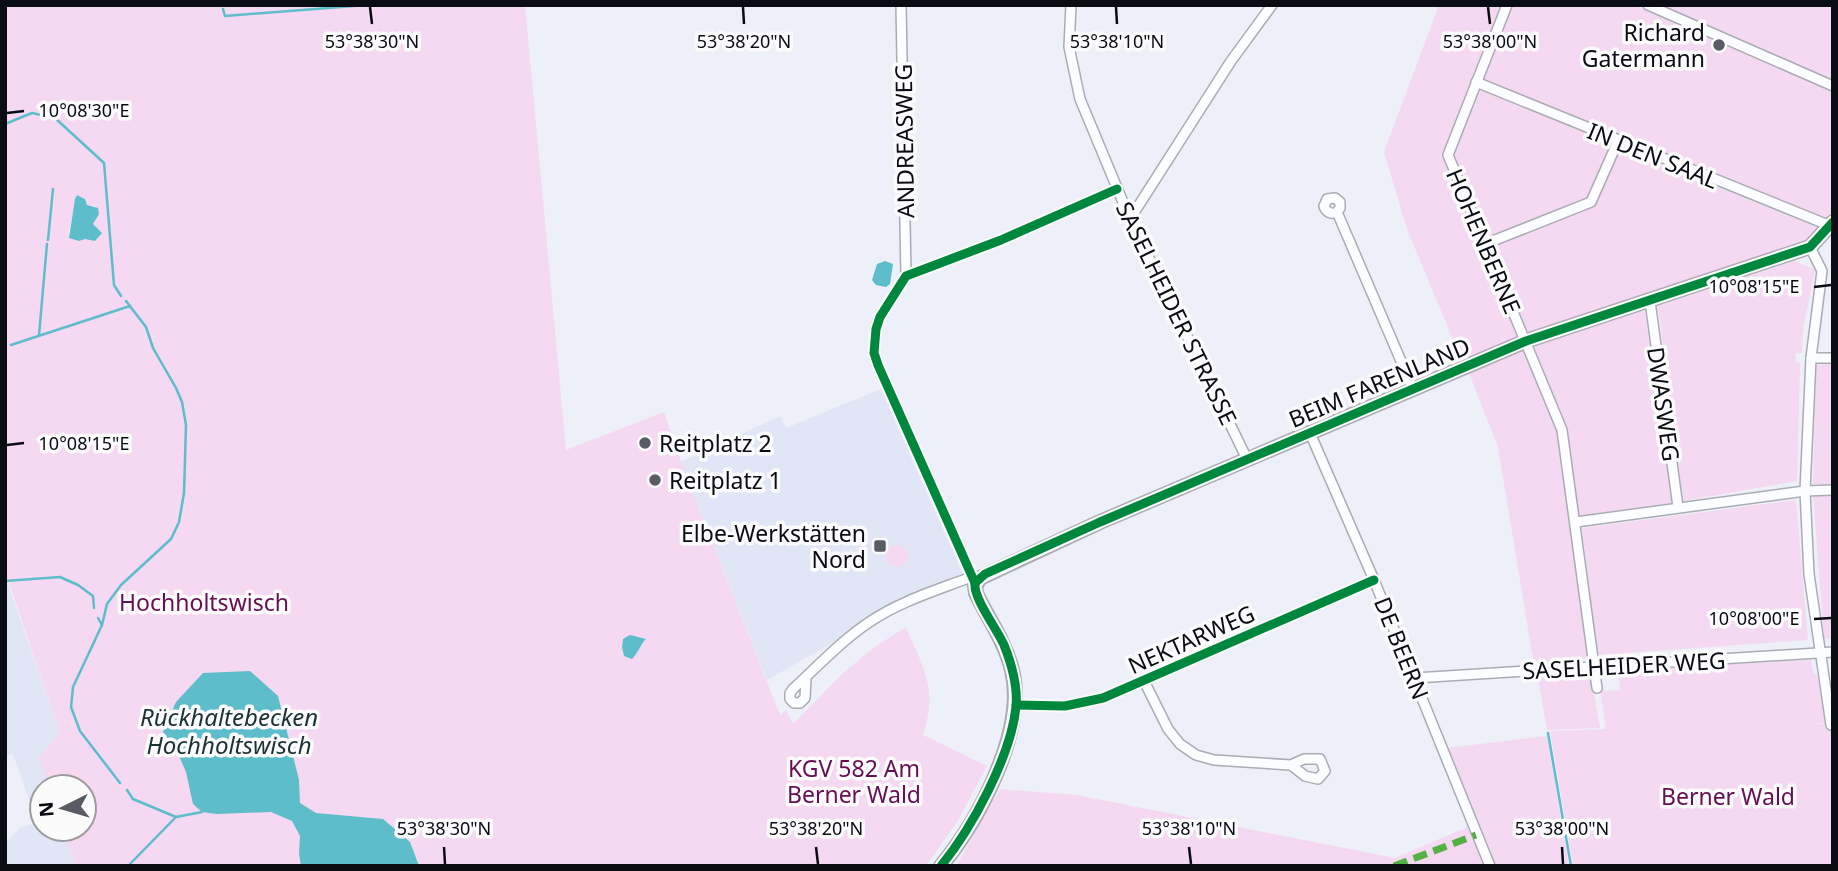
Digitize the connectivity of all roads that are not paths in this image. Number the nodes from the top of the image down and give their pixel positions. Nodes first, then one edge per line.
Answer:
1 (901, 5) edge
2 (1071, 5) edge
3 (1272, 5) edge
4 (1507, 5) edge
5 (1648, 5) edge
6 (1476, 82) junction
7 (1833, 86) edge
8 (1618, 141) junction
9 (1117, 189) junction
10 (1336, 212) dead end
11 (1130, 219) junction
12 (1832, 225) edge
13 (1485, 244) junction
14 (1810, 247) junction
15 (906, 276) junction
16 (1650, 301) junction
17 (1526, 341) junction
18 (1833, 358) edge
19 (1811, 359) junction
20 (1413, 389) junction
21 (1310, 433) junction
22 (1247, 459) junction
23 (1833, 490) edge
24 (1805, 491) junction
25 (1678, 508) junction
26 (1576, 522) junction
27 (1374, 579) junction
28 (973, 580) junction
29 (1833, 652) edge
30 (1819, 653) junction
31 (1595, 666) junction
32 (806, 677) dead end
33 (1415, 678) junction
34 (1144, 681) junction
35 (1597, 688) dead end
36 (1016, 705) junction
37 (1830, 725) dead end
38 (1291, 765) dead end
39 (942, 866) edge
40 (1490, 866) edge

1 - 15 street, ANDREASWEG
2 - 9 street, SASELHEIDER STRASSE
3 - 11 street
4 - 6 street, HOHENBERNE
5 - 7 street
6 - 8 street, IN DEN SAAL
6 - 13 street, HOHENBERNE
8 - 12 street, IN DEN SAAL
8 - 13 street
9 - 11 street, SASELHEIDER STRASSE
9 - 15 street
10 - 20 street
11 - 22 street, SASELHEIDER STRASSE
12 - 14 street
13 - 17 street, HOHENBERNE
14 - 16 street, BEIM FARENLAND
14 - 19 street
15 - 28 street
16 - 17 street, BEIM FARENLAND
16 - 25 street, DWASWEG
17 - 20 street, BEIM FARENLAND
17 - 26 street, HOHENBERNE
18 - 19 street
19 - 24 street
20 - 21 street, BEIM FARENLAND
21 - 22 street, BEIM FARENLAND
21 - 27 street, DE BEERN
22 - 28 street, BEIM FARENLAND
23 - 24 street
24 - 25 street
24 - 30 street
25 - 26 street
26 - 31 street, HOHENBERNE
27 - 33 street, DE BEERN
27 - 34 street, NEKTARWEG
28 - 32 street
28 - 36 street
29 - 30 street, SASELHEIDER WEG
30 - 31 street, SASELHEIDER WEG
30 - 37 street
31 - 33 street, SASELHEIDER WEG
31 - 35 street, HOHENBERNE
33 - 40 street, DE BEERN
34 - 36 street, NEKTARWEG
34 - 38 street
36 - 39 street

